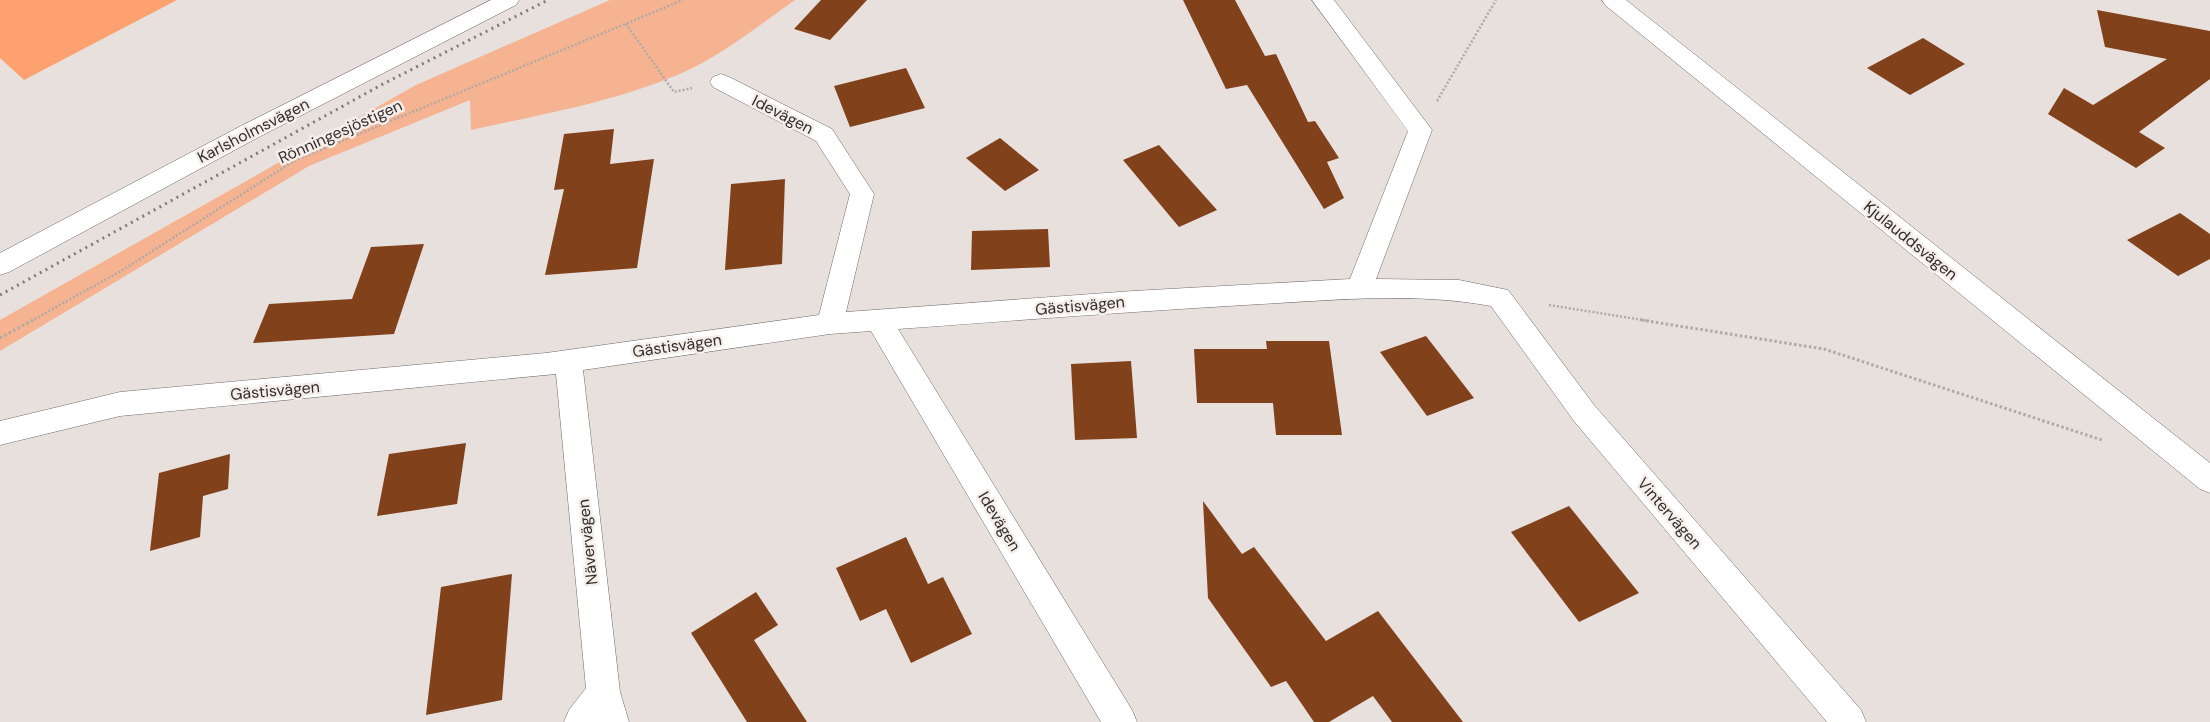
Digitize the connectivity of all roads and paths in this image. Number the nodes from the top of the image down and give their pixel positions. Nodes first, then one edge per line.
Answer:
1 (508, 0) edge
2 (683, 0) edge
3 (1323, 0) edge
4 (1496, 0) edge
5 (1613, 0) edge
6 (626, 24) junction
7 (721, 82) joint
8 (1420, 130) junction
9 (0, 265) edge
10 (1359, 289) junction
11 (1498, 297) junction
12 (880, 321) junction
13 (830, 324) junction
14 (0, 338) edge
15 (568, 360) junction
16 (0, 433) edge
17 (2108, 443) dead end
18 (2210, 480) edge
19 (608, 707) edge
20 (581, 722) edge
21 (1120, 722) edge
22 (1849, 722) edge

1 - 9 street, Karlsholmsvägen
2 - 6 path, Rönningesjöstigen
3 - 8 street
4 - 8 path
5 - 18 street, Kjulauddsvägen
6 - 7 path
6 - 14 path, Rönningesjöstigen
7 - 13 street, Idevägen
8 - 10 street
10 - 11 street, Gästisvägen
10 - 12 street, Gästisvägen
11 - 17 path
11 - 22 street, Vintervägen
12 - 13 street, Gästisvägen
12 - 21 street, Idevägen
13 - 15 street, Gästisvägen
15 - 16 street, Gästisvägen
15 - 19 street, Nävervägen
19 - 20 street

